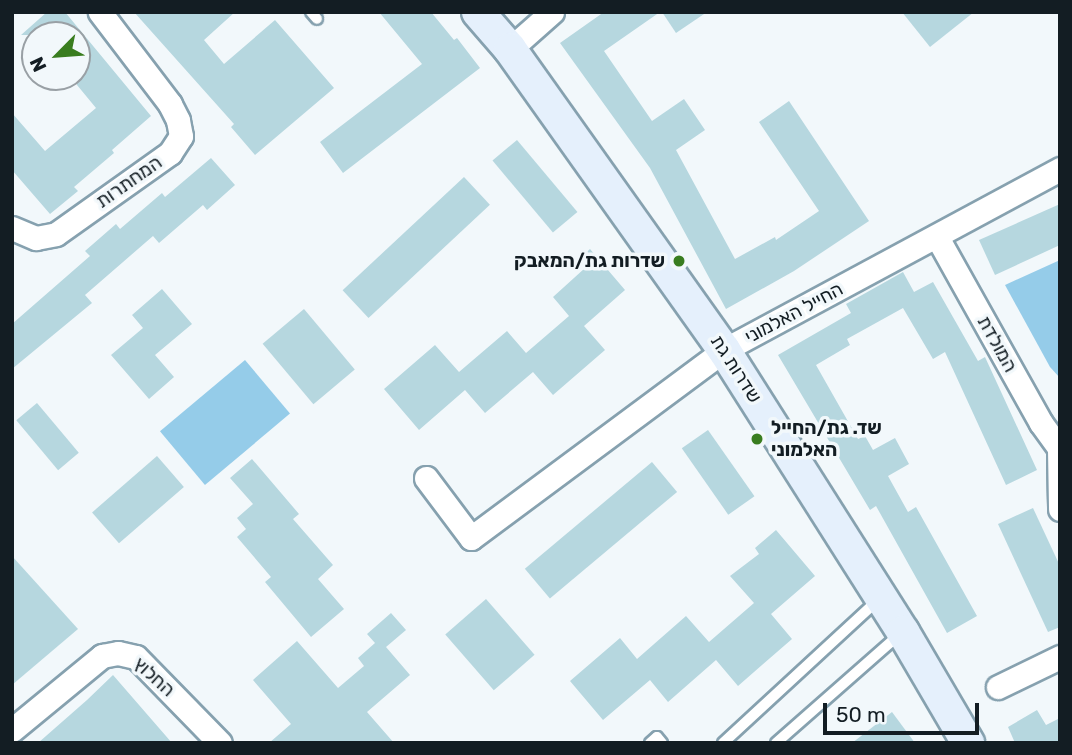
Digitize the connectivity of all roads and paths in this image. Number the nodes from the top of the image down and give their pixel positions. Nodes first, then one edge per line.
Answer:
1 (100, 12) edge
2 (478, 12) edge
3 (552, 12) edge
4 (510, 49) junction
5 (1060, 169) edge
6 (12, 228) edge
7 (937, 237) junction
8 (724, 350) junction
9 (1060, 449) edge
10 (426, 478) dead end
11 (1060, 509) edge
12 (881, 597) junction
13 (903, 632) junction
14 (1060, 657) edge
15 (998, 687) dead end
16 (12, 730) edge
17 (220, 743) edge
18 (650, 743) edge
19 (662, 743) edge
20 (723, 743) edge
21 (776, 743) edge
22 (968, 743) edge

1 - 6 street, המחתרות
2 - 4 street, שדרות גת
3 - 4 street
4 - 8 street, שדרות גת
5 - 7 street, החייל האלמוני
7 - 8 street, החייל האלמוני
7 - 9 street, המולדת
8 - 10 street, החייל האלמוני
8 - 12 street, שדרות גת
9 - 11 street
12 - 13 street, שדרות גת
12 - 20 lane
13 - 21 lane
13 - 22 street, שדרות גת
14 - 15 street
16 - 17 street, החלוץ
18 - 19 lane

